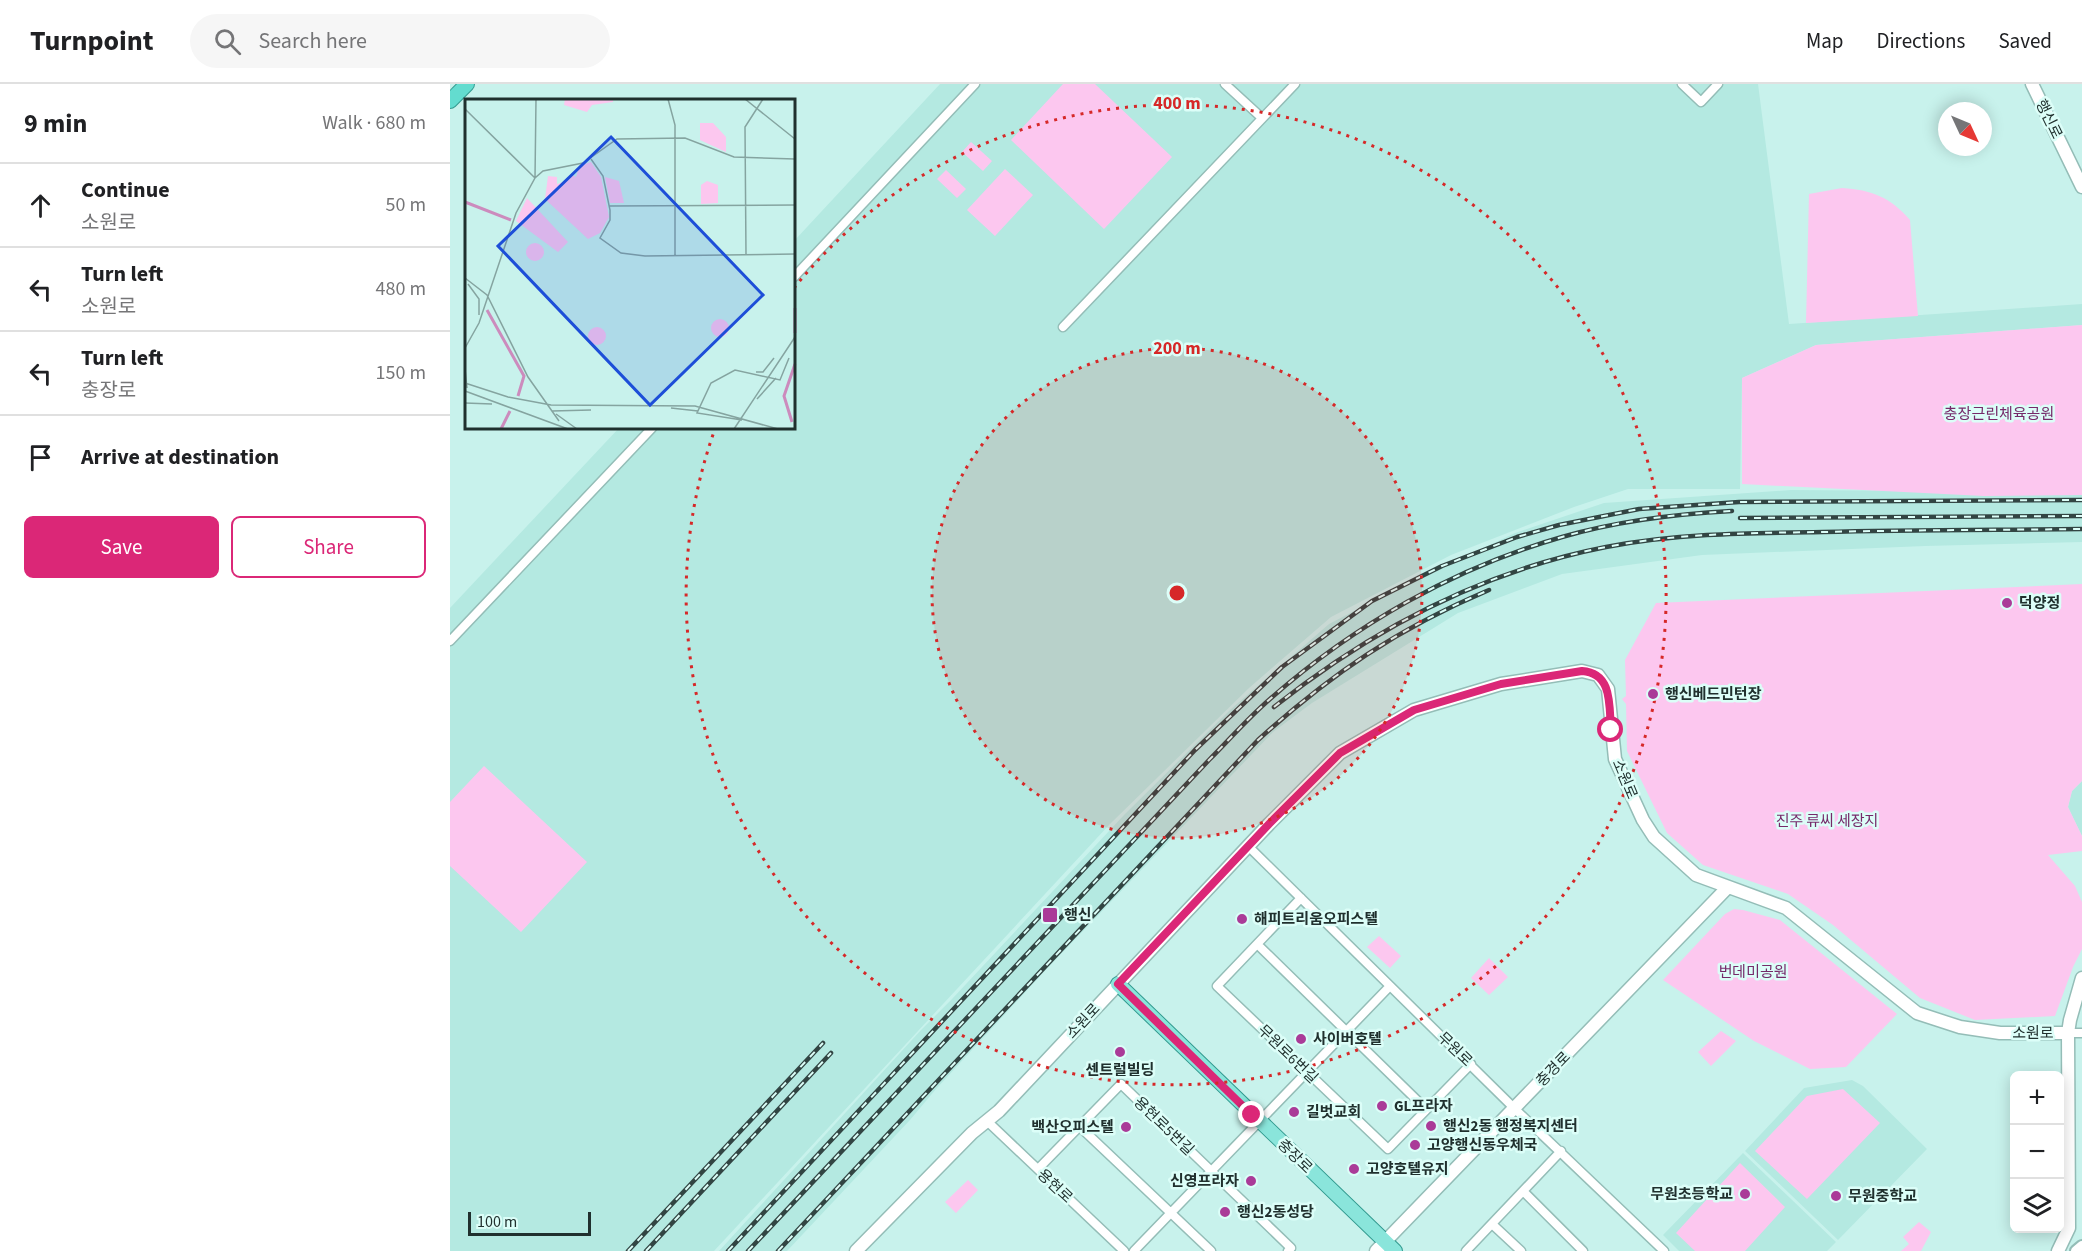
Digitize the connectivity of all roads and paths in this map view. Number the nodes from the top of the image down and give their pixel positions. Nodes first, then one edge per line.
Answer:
1 (467, 84) edge
2 (975, 84) edge
3 (1225, 84) edge
4 (1295, 84) edge
5 (1682, 84) edge
6 (1718, 84) edge
7 (2032, 84) edge
8 (450, 101) edge
9 (1262, 118) junction
10 (2082, 187) edge
11 (795, 276) edge
12 (1064, 327) dead end
13 (651, 429) edge
14 (450, 641) edge
15 (1248, 846) junction
16 (1728, 887) junction
17 (1301, 898) junction
18 (1257, 944) junction
19 (2082, 978) edge
20 (1118, 984) junction
21 (1390, 986) junction
22 (1347, 1030) junction
23 (2068, 1033) junction
24 (2082, 1033) edge
25 (1471, 1064) junction
26 (1307, 1072) junction
27 (1426, 1109) junction
28 (1515, 1109) junction
29 (987, 1121) junction
30 (1259, 1121) junction
31 (1079, 1126) junction
32 (1561, 1151) junction
33 (1038, 1169) junction
34 (1211, 1171) junction
35 (1523, 1191) junction
36 (1171, 1213) junction
37 (1492, 1224) junction
38 (2082, 1246) edge
39 (1385, 1248) edge
40 (856, 1251) edge
41 (1124, 1251) edge
42 (1134, 1251) edge
43 (1211, 1251) edge
44 (1288, 1251) edge
45 (1466, 1251) edge
46 (1521, 1251) edge
47 (1583, 1251) edge
48 (1664, 1251) edge
49 (2058, 1251) edge
50 (2076, 1251) edge

1 - 8 highway
2 - 11 street
3 - 9 street
4 - 9 street
5 - 6 street
7 - 10 main road, 행신로
9 - 12 street
13 - 14 street
15 - 16 main road, 소원로
15 - 17 street, 무원로
15 - 20 main road, 소원로
16 - 23 main road, 소원로
16 - 28 main road, 충경로
17 - 18 street, 무원로6번길
17 - 21 street, 무원로
18 - 22 street
18 - 26 street, 무원로6번길
19 - 23 main road
20 - 29 main road, 소원로
20 - 30 main road, 충장로
21 - 22 street
21 - 25 street, 무원로
22 - 26 street
22 - 27 street
23 - 24 street
23 - 49 main road
25 - 27 street, 무원로6번길
25 - 28 street, 무원로
26 - 27 street, 무원로6번길
26 - 30 street
28 - 32 street, 무원로
28 - 39 main road, 충경로
29 - 33 street, 용현로
29 - 40 main road, 소원로
30 - 34 street
30 - 39 main road, 충장로
31 - 33 street, 용현로5번길
31 - 34 street, 용현로5번길
31 - 36 street
32 - 35 street
32 - 48 street, 무원로
33 - 41 street, 용현로
34 - 36 street
34 - 44 street, 용현로5번길
35 - 37 street
35 - 47 street
36 - 42 street
36 - 43 street
37 - 45 street
37 - 46 street
38 - 50 street

